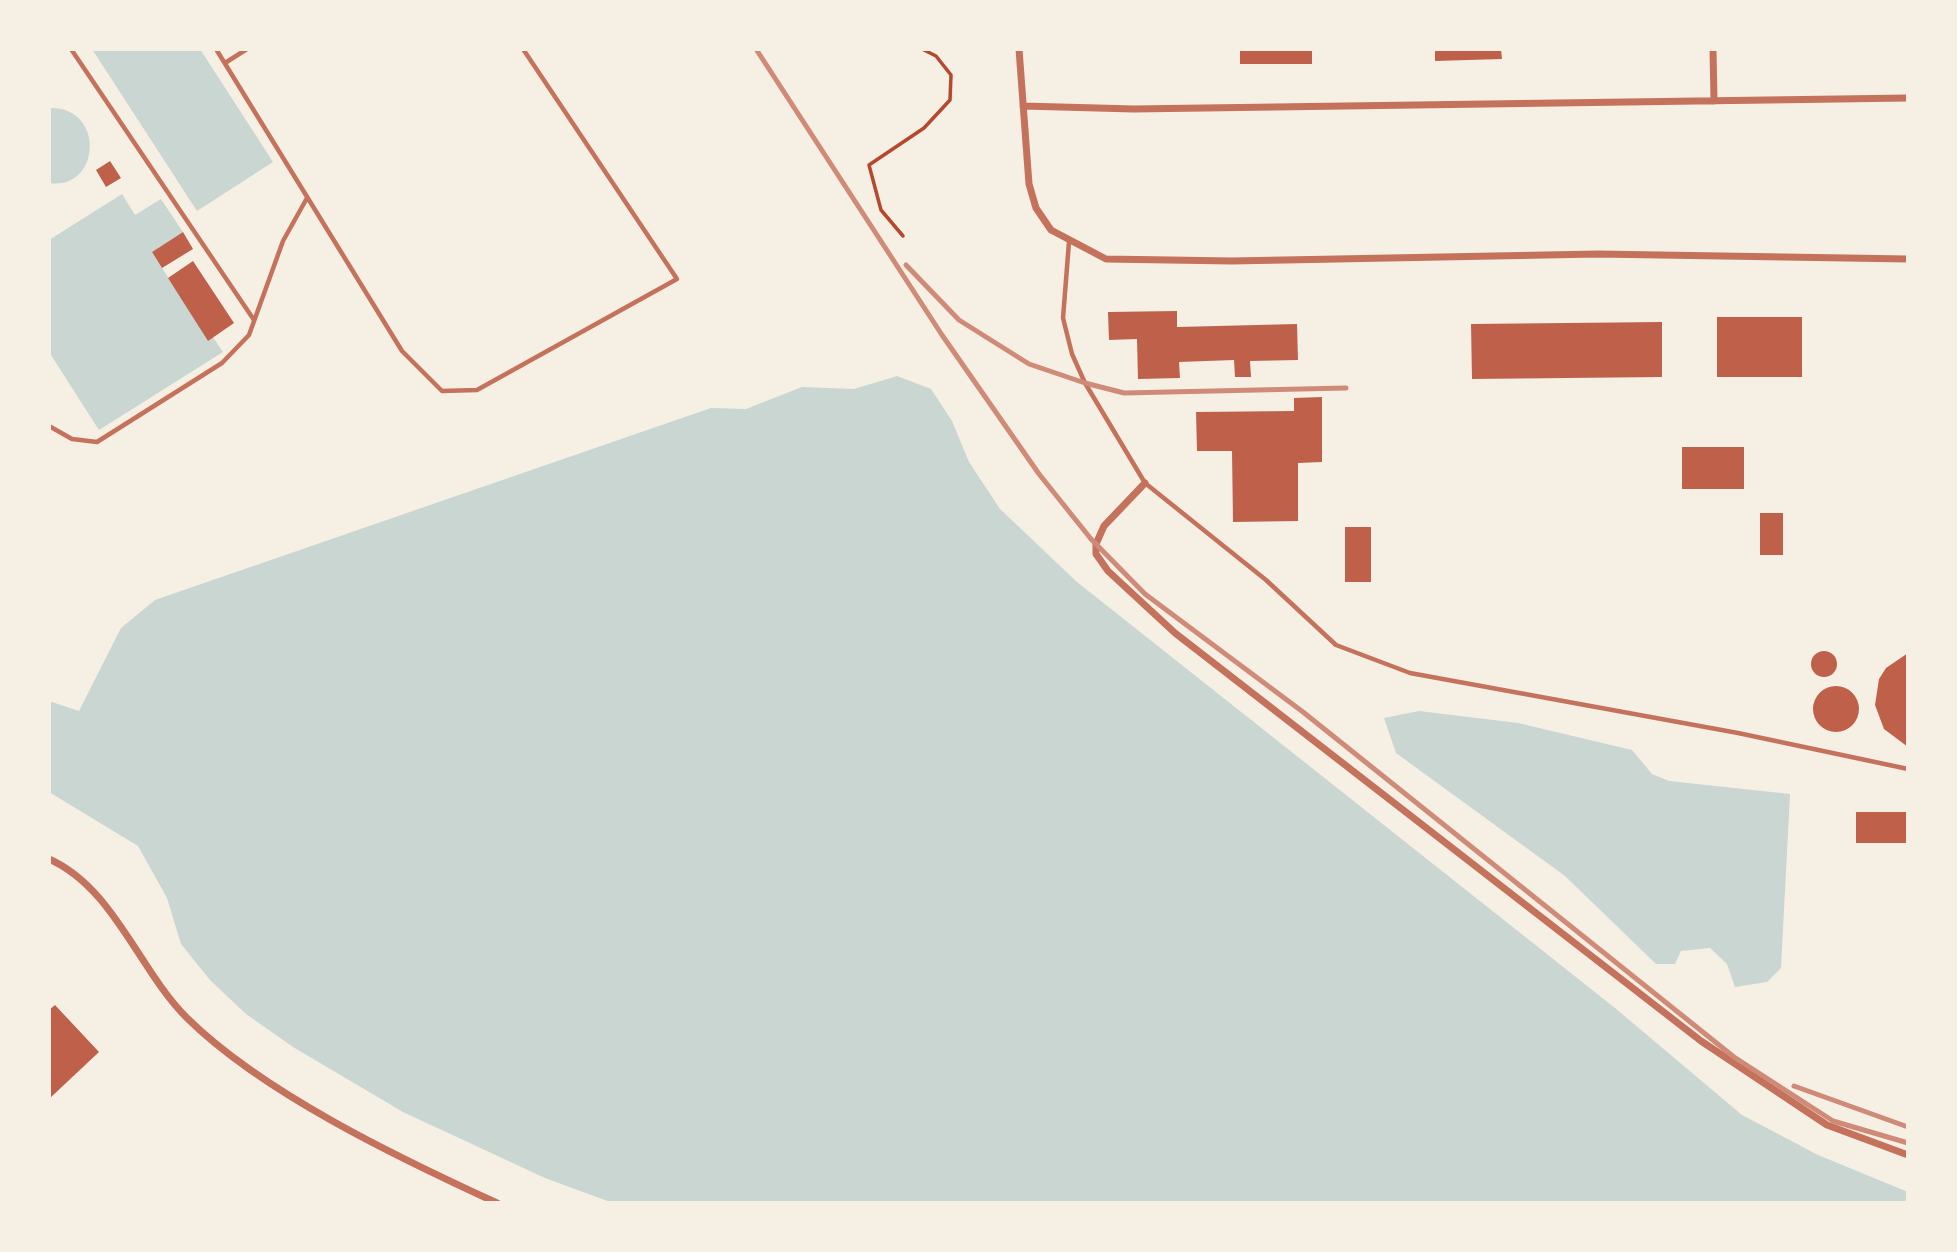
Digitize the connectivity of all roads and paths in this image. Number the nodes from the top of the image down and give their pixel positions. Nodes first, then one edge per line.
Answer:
1 (71, 49) edge
2 (216, 49) edge
3 (247, 49) edge
4 (523, 49) edge
5 (922, 49) edge
6 (1019, 49) edge
7 (1713, 49) edge
8 (225, 63) junction
9 (1908, 98) edge
10 (1714, 101) junction
11 (1023, 106) junction
12 (308, 197) junction
13 (903, 236) dead end
14 (1069, 242) junction
15 (1908, 259) edge
16 (255, 321) junction
17 (49, 426) edge
18 (1145, 483) junction
19 (1908, 769) edge
20 (49, 859) edge
21 (1908, 1155) edge
22 (497, 1203) edge

1 - 16 lane
2 - 8 lane
3 - 8 lane
4 - 12 lane
5 - 13 path
6 - 11 street
7 - 10 street
8 - 12 lane
9 - 10 street
10 - 11 street
11 - 14 street
12 - 16 lane
14 - 15 street
14 - 18 lane
16 - 17 lane
18 - 19 lane
18 - 21 street
20 - 22 street

